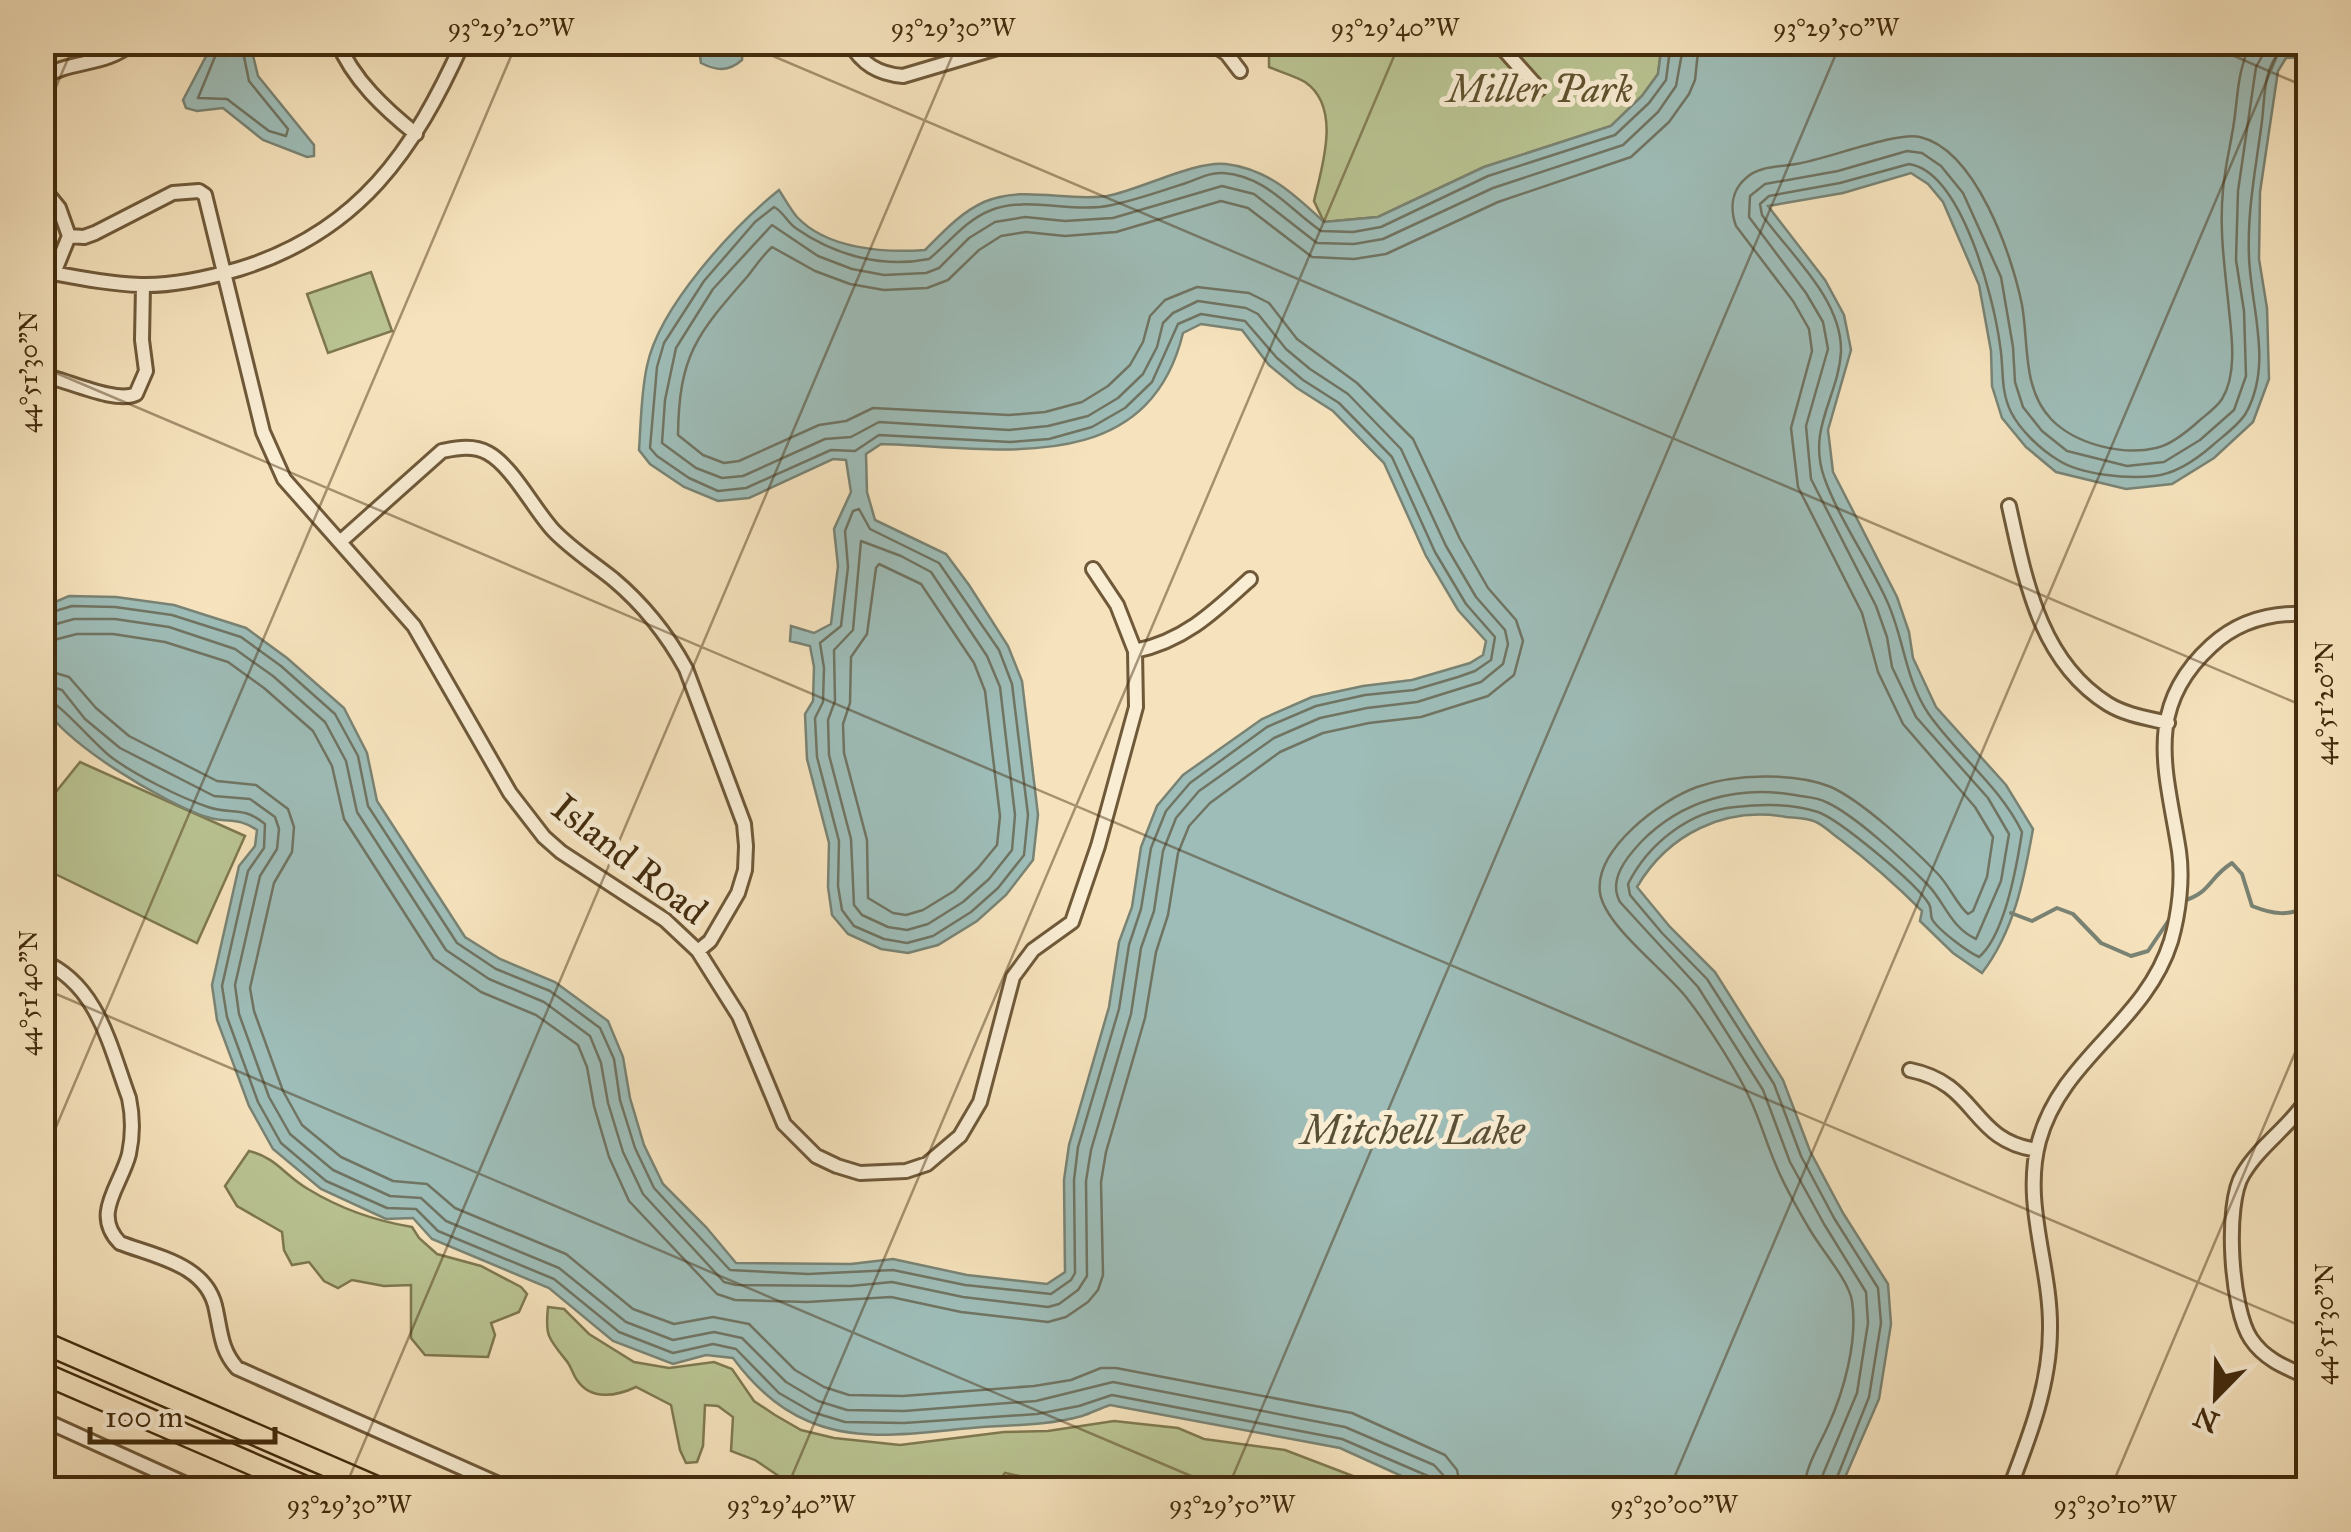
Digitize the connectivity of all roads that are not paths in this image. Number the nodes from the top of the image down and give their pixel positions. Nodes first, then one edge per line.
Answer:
1 (133, 42) edge
2 (338, 42) edge
3 (463, 42) edge
4 (849, 42) edge
5 (1109, 42) edge
6 (1210, 42) edge
7 (1497, 42) edge
8 (1240, 71) dead end
9 (42, 78) edge
10 (1539, 89) dead end
11 (416, 134) junction
12 (42, 187) edge
13 (70, 236) junction
14 (48, 272) edge
15 (225, 273) junction
16 (144, 285) junction
17 (42, 375) edge
18 (2009, 506) dead end
19 (340, 542) junction
20 (1093, 569) dead end
21 (1250, 579) dead end
22 (2308, 614) edge
23 (1135, 651) junction
24 (2168, 723) junction
25 (698, 952) junction
26 (42, 961) edge
27 (1910, 1070) dead end
28 (2308, 1098) edge
29 (2037, 1150) junction
30 (42, 1332) edge
31 (42, 1342) edge
32 (42, 1373) edge
33 (2308, 1377) edge
34 (168, 1397) junction
35 (42, 1419) edge
36 (199, 1490) edge
37 (312, 1490) edge
38 (383, 1490) edge
39 (512, 1490) edge
40 (2009, 1490) edge

1 - 9 street
2 - 11 street
3 - 11 street
4 - 5 street
6 - 8 street
7 - 10 street
11 - 15 street
12 - 13 street
13 - 14 street
13 - 15 street, Island Road
14 - 16 street
15 - 16 street
15 - 19 street, Island Road
16 - 17 street
18 - 24 street
19 - 25 street, Island Road
19 - 25 street
20 - 23 street, Island Road
21 - 23 street
22 - 24 street
23 - 25 street, Island Road
24 - 29 street
26 - 39 street
27 - 29 street
28 - 33 street
29 - 40 street
30 - 34 main road
31 - 34 main road
32 - 37 main road
34 - 38 main road
35 - 36 street

